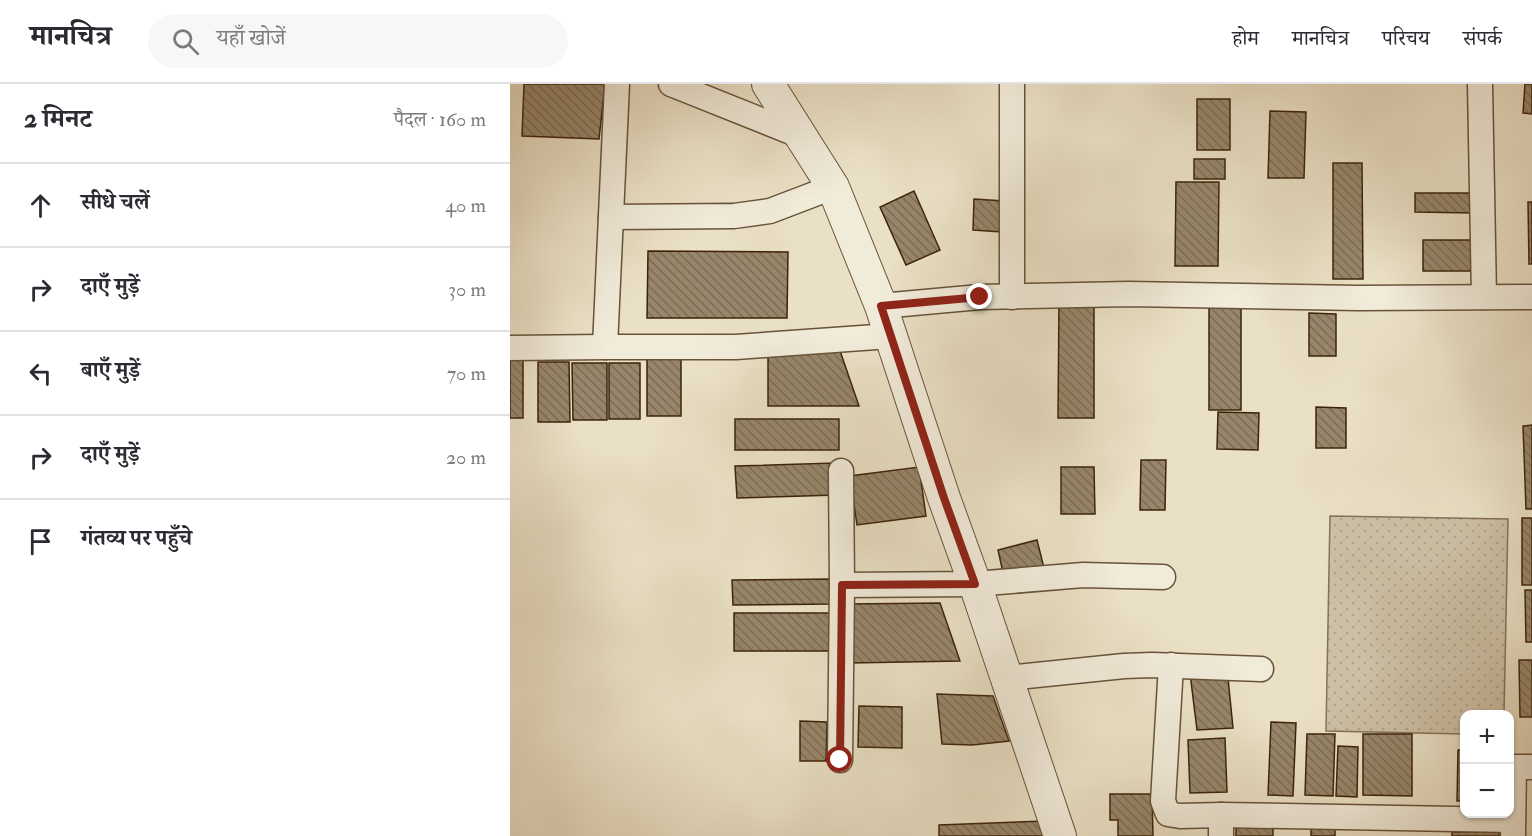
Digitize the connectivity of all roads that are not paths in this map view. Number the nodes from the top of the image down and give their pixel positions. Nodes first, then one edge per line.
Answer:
1 (617, 84) edge
2 (671, 84) edge
3 (768, 84) edge
4 (1012, 84) edge
5 (1480, 84) edge
6 (801, 136) junction
7 (833, 188) junction
8 (611, 217) junction
9 (1012, 297) junction
10 (1484, 297) junction
11 (1532, 297) edge
12 (881, 306) junction
13 (890, 336) junction
14 (605, 346) junction
15 (510, 348) edge
16 (841, 471) dead end
17 (1163, 577) dead end
18 (975, 584) junction
19 (842, 585) junction
20 (1171, 665) junction
21 (1261, 669) dead end
22 (1007, 678) junction
23 (840, 760) dead end
24 (1532, 767) edge
25 (1221, 825) edge
26 (1513, 828) edge
27 (1060, 836) edge

1 - 8 street
2 - 6 street
3 - 6 street
4 - 9 street
5 - 10 street
6 - 7 street
7 - 8 street
7 - 12 street
8 - 14 street
9 - 10 street
9 - 12 street
10 - 11 street
12 - 13 street
13 - 14 street
13 - 18 street
14 - 15 street
16 - 19 street
17 - 18 street
18 - 19 street
18 - 22 street
19 - 23 street
20 - 21 street
20 - 22 street
20 - 25 street
22 - 27 street
24 - 26 street
25 - 26 street

